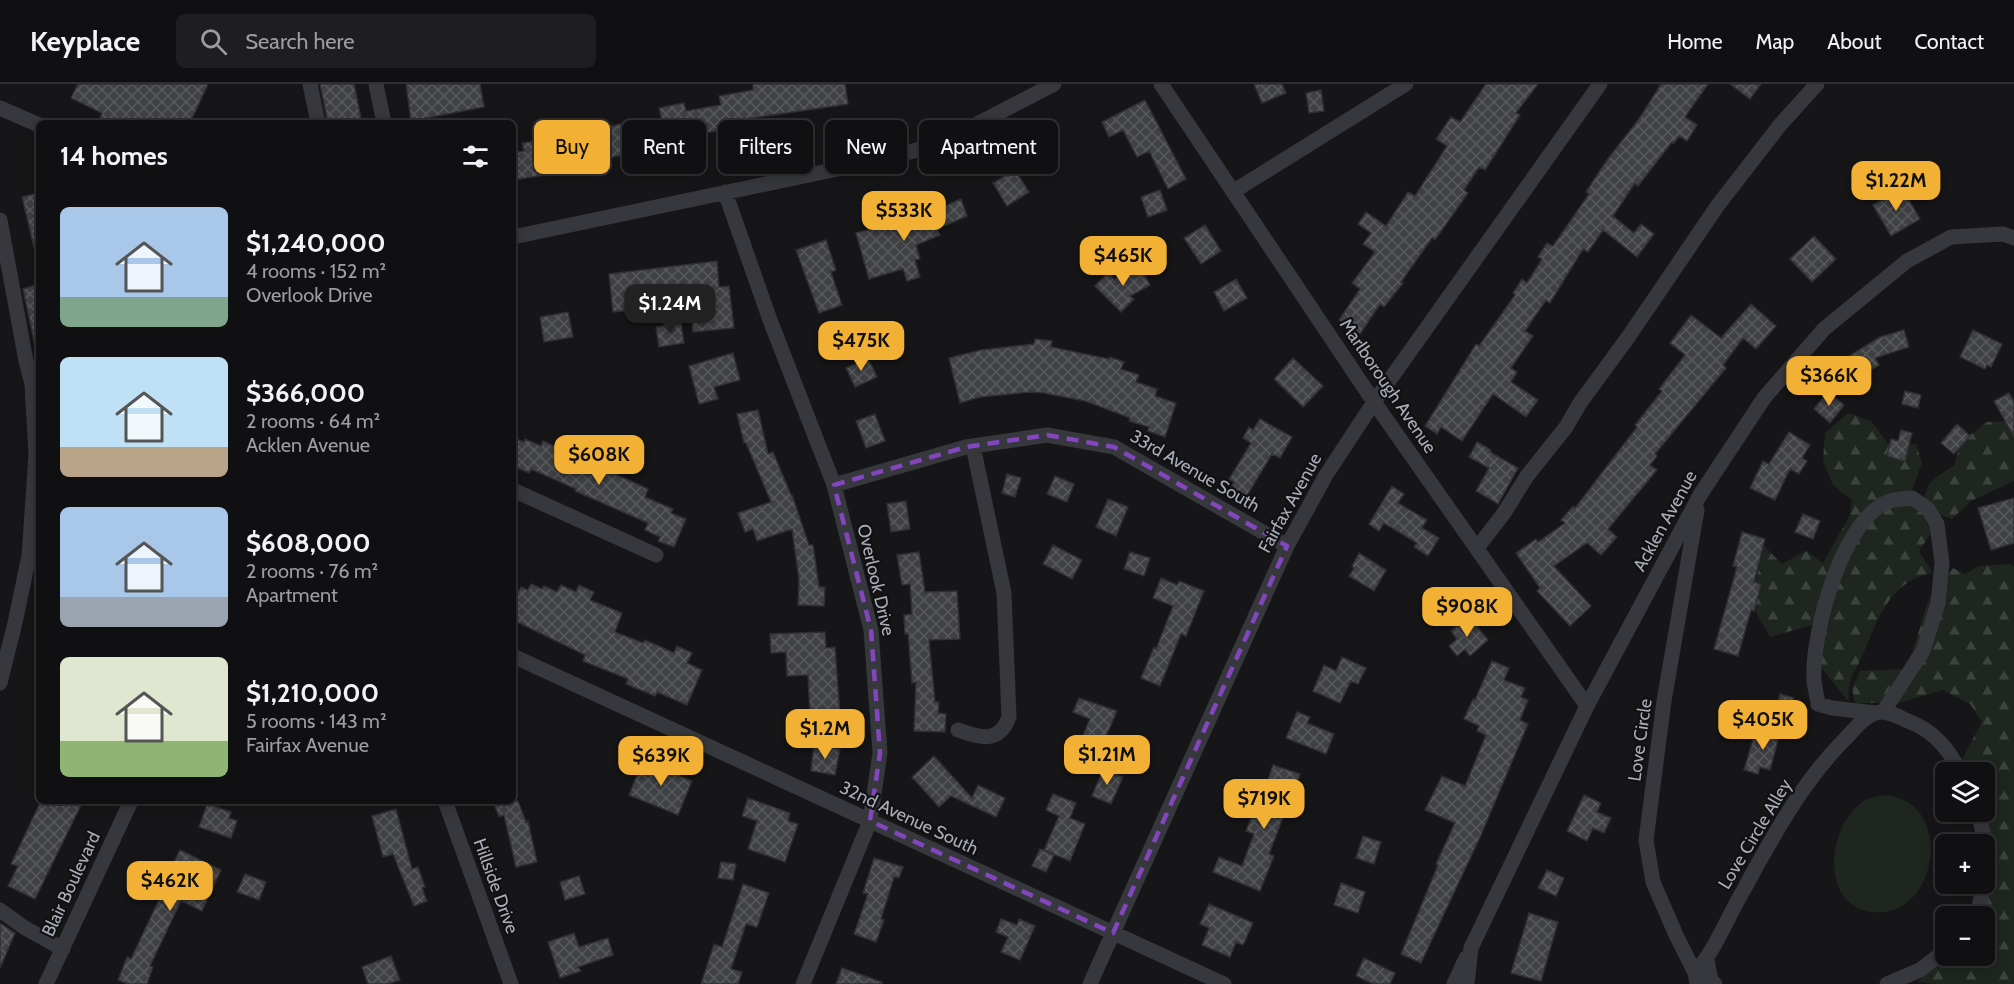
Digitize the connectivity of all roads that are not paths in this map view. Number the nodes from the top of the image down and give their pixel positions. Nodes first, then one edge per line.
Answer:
1 (310, 84) edge
2 (376, 84) edge
3 (1054, 84) edge
4 (1161, 84) edge
5 (1406, 84) edge
6 (1600, 84) edge
7 (1817, 84) edge
8 (0, 108) edge
9 (317, 120) edge
10 (383, 120) edge
11 (36, 124) edge
12 (1234, 191) junction
13 (725, 192) junction
14 (0, 220) edge
15 (516, 236) edge
16 (2014, 238) edge
17 (33, 368) edge
18 (1374, 402) junction
19 (973, 446) junction
20 (834, 485) junction
21 (516, 491) edge
22 (1700, 495) junction
23 (1287, 546) junction
24 (1477, 548) junction
25 (656, 555) dead end
26 (516, 657) edge
27 (0, 683) edge
28 (1587, 706) junction
29 (1879, 712) junction
30 (958, 730) dead end
31 (1954, 762) edge
32 (130, 804) edge
33 (446, 804) edge
34 (870, 822) junction
35 (0, 910) edge
36 (1113, 933) junction
37 (1471, 948) junction
38 (63, 949) junction
39 (1935, 958) edge
40 (1707, 960) junction
41 (1696, 979) edge
42 (46, 984) edge
43 (511, 984) edge
44 (803, 984) edge
45 (1090, 984) edge
46 (1224, 984) edge
47 (1454, 984) edge
48 (1467, 984) edge
49 (1714, 984) edge
50 (1887, 984) edge

1 - 9 street
2 - 10 street
3 - 13 street
4 - 12 street, Marlborough Avenue
5 - 12 street
6 - 18 street, Fairfax Avenue
7 - 24 street
8 - 11 street
12 - 18 street, Marlborough Avenue
13 - 15 street
13 - 20 street, Overlook Drive
14 - 17 street
16 - 22 street, Acklen Avenue
17 - 27 street
18 - 23 street, Fairfax Avenue
18 - 24 street, Marlborough Avenue
19 - 20 street, 33rd Avenue South
19 - 23 street, 33rd Avenue South
19 - 30 street
20 - 34 street, Overlook Drive
21 - 25 street
22 - 28 street, Acklen Avenue
22 - 41 street, Love Circle
23 - 36 street, Fairfax Avenue
24 - 28 street, Marlborough Avenue
26 - 34 street, 32nd Avenue South
28 - 37 street, Acklen Avenue
29 - 29 street, Love Circle Alley
29 - 31 street, Love Circle Alley
29 - 40 street, Love Circle Alley
32 - 38 street, Blair Boulevard
33 - 43 street, Hillside Drive
34 - 36 street, 32nd Avenue South
34 - 44 street, Overlook Drive
35 - 38 street
36 - 45 street, Fairfax Avenue
36 - 46 street, 32nd Avenue South
37 - 47 street, Acklen Avenue
37 - 48 street, Acklen Avenue
38 - 42 street, Blair Boulevard
39 - 50 street
40 - 41 street, Love Circle Alley
40 - 49 street

